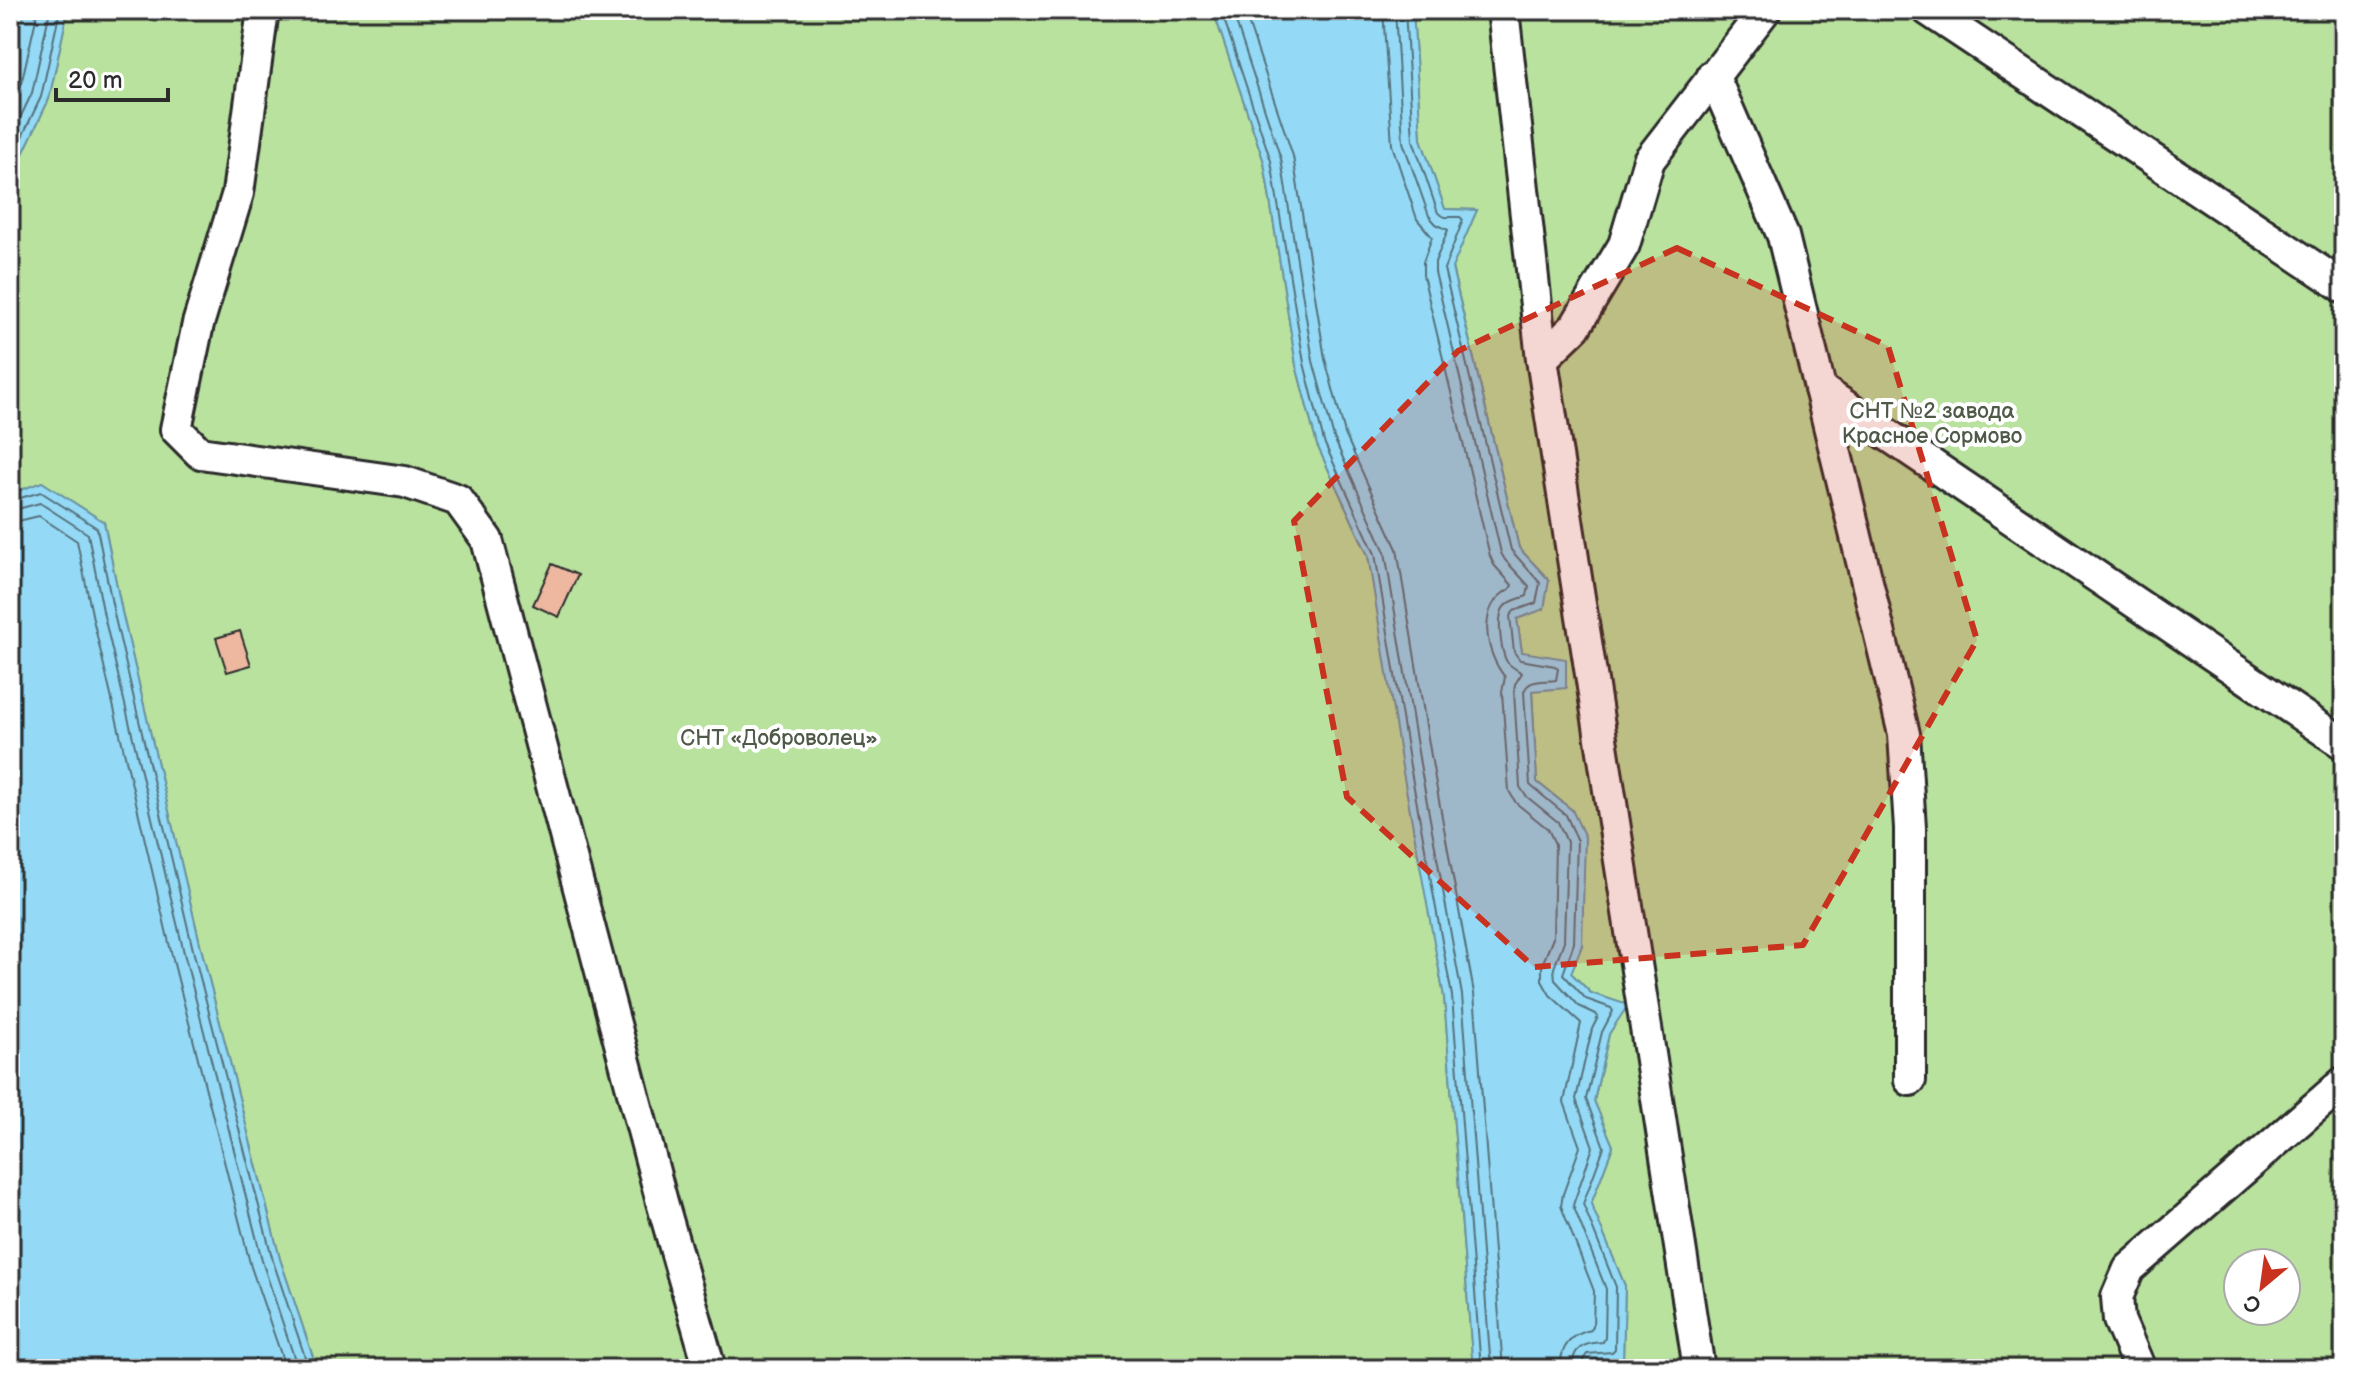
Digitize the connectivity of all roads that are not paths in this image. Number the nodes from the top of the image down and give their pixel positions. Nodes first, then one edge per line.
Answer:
1 (263, 10) edge
2 (1503, 10) edge
3 (1765, 10) edge
4 (1928, 10) edge
5 (1713, 75) junction
6 (2344, 287) edge
7 (1542, 359) junction
8 (1820, 389) junction
9 (2344, 744) edge
10 (1910, 1080) dead end
11 (2344, 1082) edge
12 (710, 1369) edge
13 (1699, 1369) edge
14 (2140, 1369) edge

1 - 12 street
2 - 7 street
3 - 5 street
4 - 6 street
5 - 7 street
5 - 8 street
7 - 13 street
8 - 9 street
8 - 10 street
11 - 14 street

